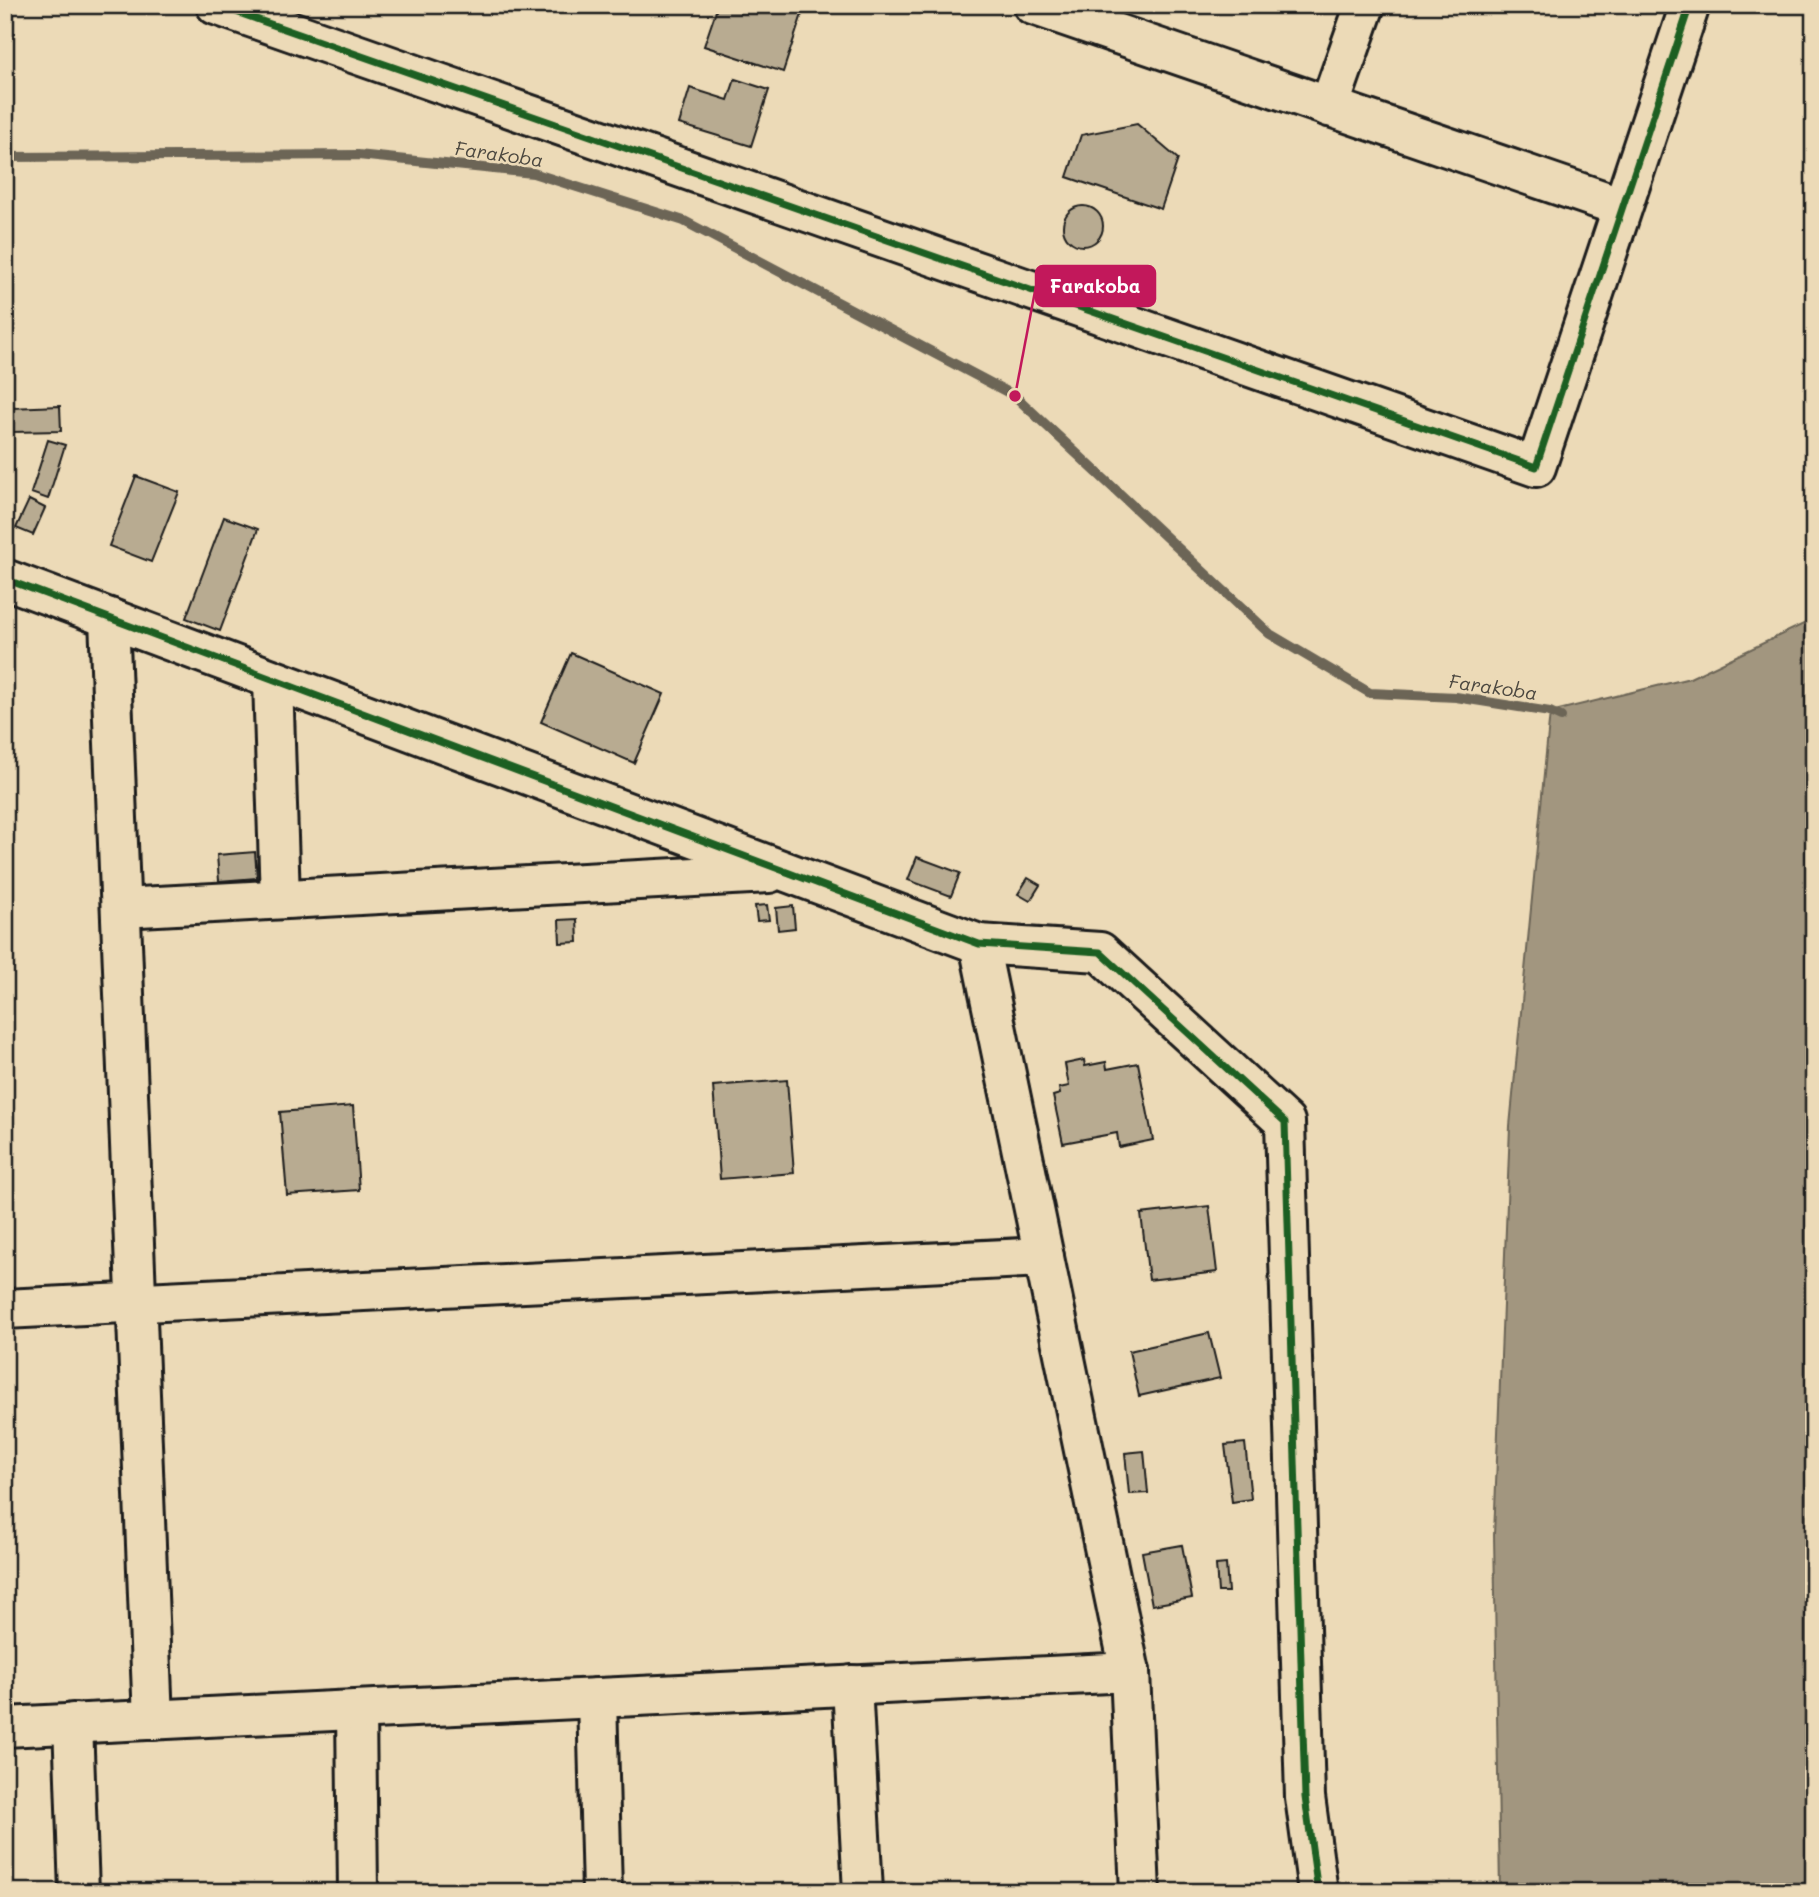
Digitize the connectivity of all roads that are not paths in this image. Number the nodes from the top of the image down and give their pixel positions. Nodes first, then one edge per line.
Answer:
1 (216, 5) edge
2 (1033, 5) edge
3 (1365, 5) edge
4 (1690, 5) edge
5 (282, 16) edge
6 (1329, 107) junction
7 (1622, 207) junction
8 (5, 579) edge
9 (109, 618) junction
10 (273, 680) junction
11 (785, 872) junction
12 (280, 899) junction
13 (121, 908) junction
14 (979, 944) junction
15 (1044, 1256) junction
16 (136, 1303) junction
17 (5, 1309) edge
18 (1130, 1672) junction
19 (852, 1685) junction
20 (597, 1698) junction
21 (356, 1710) junction
22 (153, 1720) junction
23 (73, 1723) junction
24 (5, 1727) edge
25 (79, 1892) edge
26 (358, 1892) edge
27 (602, 1892) edge
28 (863, 1892) edge
29 (1140, 1892) edge
30 (1318, 1892) edge

1 - 5 street
2 - 6 street
3 - 6 street
4 - 7 street
5 - 7 street
6 - 7 street
8 - 9 street
9 - 10 street
9 - 13 street
10 - 11 street
10 - 12 street
11 - 12 street
11 - 14 street
12 - 13 street
13 - 16 street
14 - 15 street
14 - 30 street
15 - 16 street
15 - 18 street
16 - 17 street
16 - 22 street
18 - 19 street
18 - 29 street
19 - 20 street
19 - 28 street
20 - 21 street
20 - 27 street
21 - 22 street
21 - 26 street
22 - 23 street
23 - 24 street
23 - 25 street

